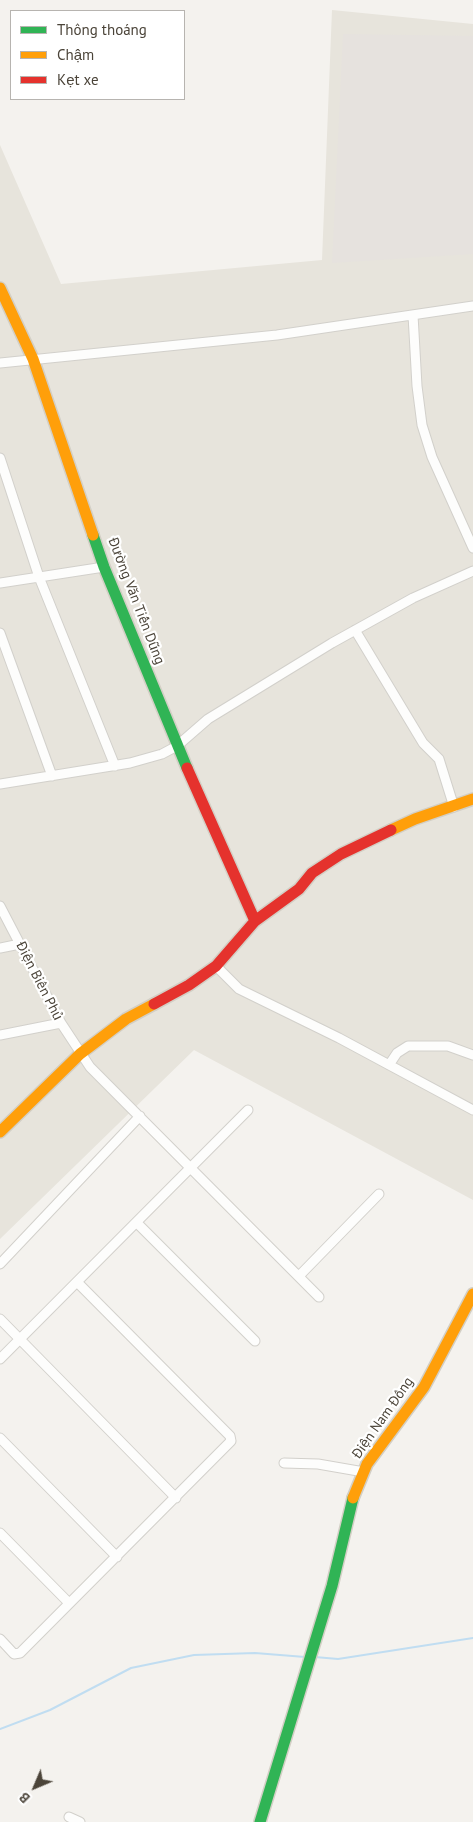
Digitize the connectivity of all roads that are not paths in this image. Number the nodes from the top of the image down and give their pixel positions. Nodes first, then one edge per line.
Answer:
1 (0, 288) edge
2 (473, 306) edge
3 (413, 315) junction
4 (32, 360) junction
5 (0, 363) edge
6 (0, 458) edge
7 (473, 548) edge
8 (104, 566) junction
9 (473, 570) edge
10 (39, 577) junction
11 (0, 583) edge
12 (355, 630) junction
13 (0, 633) edge
14 (177, 746) junction
15 (115, 766) junction
16 (52, 776) junction
17 (0, 784) edge
18 (473, 799) edge
19 (454, 807) junction
20 (0, 906) edge
21 (255, 921) junction
22 (20, 944) junction
23 (0, 948) edge
24 (216, 966) junction
25 (61, 1023) junction
26 (0, 1035) edge
27 (80, 1054) junction
28 (473, 1055) edge
29 (389, 1065) junction
30 (248, 1110) dead end
31 (473, 1110) edge
32 (140, 1116) junction
33 (0, 1132) edge
34 (191, 1168) junction
35 (379, 1194) dead end
36 (137, 1223) junction
37 (0, 1264) edge
38 (299, 1276) junction
39 (77, 1282) junction
40 (473, 1294) edge
41 (319, 1297) dead end
42 (0, 1319) edge
43 (19, 1340) junction
44 (255, 1341) dead end
45 (0, 1359) edge
46 (0, 1438) edge
47 (284, 1463) dead end
48 (364, 1472) junction
49 (176, 1498) junction
50 (0, 1533) edge
51 (117, 1557) junction
52 (69, 1603) junction
53 (0, 1640) edge
54 (69, 1817) dead end
55 (80, 1822) edge
56 (260, 1822) edge

1 - 4 street, Đường Văn Tiến Dũng
2 - 3 street
3 - 4 street
3 - 7 street
4 - 5 street
4 - 8 street, Đường Văn Tiến Dũng
6 - 10 street
8 - 10 street
8 - 14 street, Đường Văn Tiến Dũng
9 - 12 street
10 - 11 street
10 - 15 street
12 - 14 street
12 - 19 street
13 - 16 street
14 - 15 street
14 - 21 street, Đường Văn Tiến Dũng
15 - 16 street
16 - 17 street
18 - 19 street
19 - 21 street
20 - 22 street, Điện Biên Phủ
21 - 24 street
22 - 23 street
22 - 25 street, Điện Biên Phủ
24 - 27 street
24 - 29 street
25 - 26 street
25 - 27 street, Điện Biên Phủ
27 - 32 street, Điện Biên Phủ
27 - 33 street
28 - 29 street
29 - 31 street
30 - 34 street
32 - 34 street, Điện Biên Phủ
32 - 37 street
34 - 36 street
34 - 38 street, Điện Biên Phủ
35 - 38 street
36 - 39 street
36 - 44 street
38 - 41 street, Điện Biên Phủ
39 - 43 street
39 - 49 street
40 - 48 street, Điện Nam Đông
42 - 43 street
43 - 45 street
43 - 49 street
46 - 51 street
47 - 48 street
48 - 56 street, Điện Nam Đông
49 - 51 street
50 - 52 street
51 - 52 street
52 - 53 street
54 - 55 street

